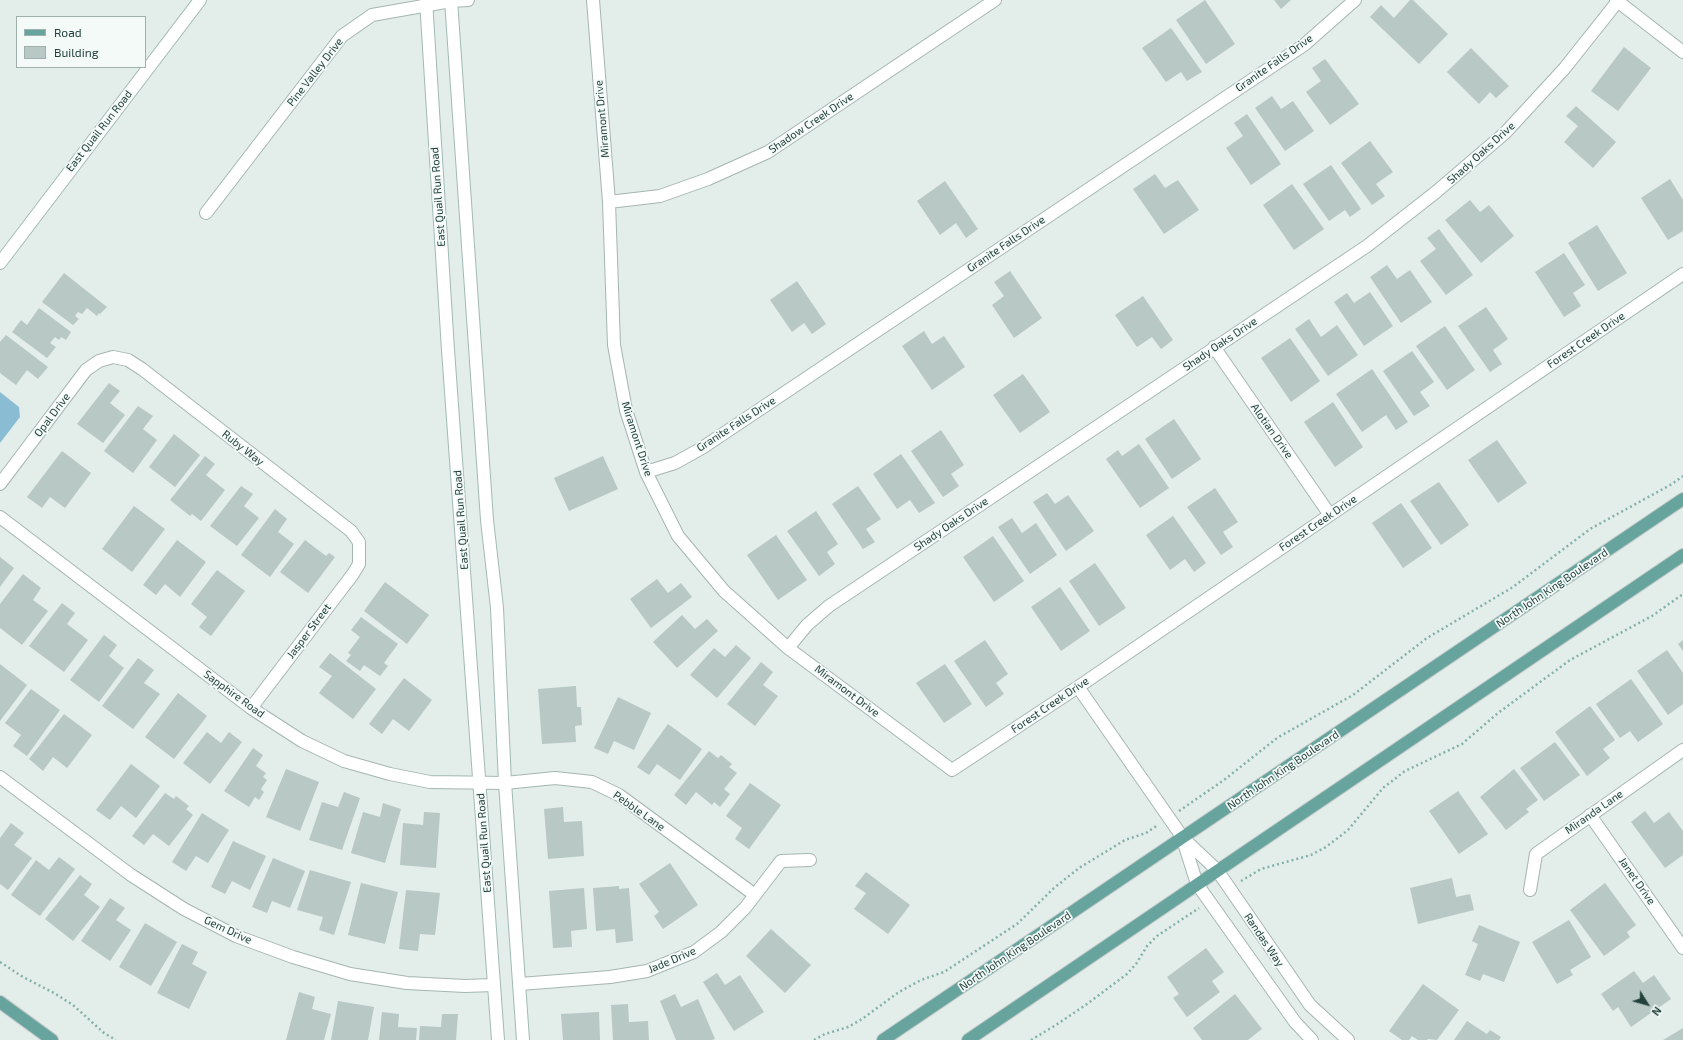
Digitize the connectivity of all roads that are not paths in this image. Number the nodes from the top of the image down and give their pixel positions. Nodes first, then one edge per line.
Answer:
1 (200, 0) edge
2 (468, 0) edge
3 (593, 0) edge
4 (995, 0) edge
5 (1355, 0) edge
6 (451, 1) edge
7 (1617, 1) edge
8 (426, 3) edge
9 (1683, 52) edge
10 (609, 202) junction
11 (206, 213) dead end
12 (0, 262) edge
13 (1683, 274) edge
14 (1214, 348) junction
15 (113, 356) joint
16 (646, 472) junction
17 (0, 484) edge
18 (1683, 499) edge
19 (1330, 515) junction
20 (0, 517) edge
21 (360, 552) joint
22 (1683, 555) edge
23 (788, 648) junction
24 (1078, 687) junction
25 (250, 708) junction
26 (1683, 750) edge
27 (952, 770) joint
28 (0, 777) edge
29 (479, 783) junction
30 (505, 783) junction
31 (1590, 815) junction
32 (1183, 838) junction
33 (810, 860) dead end
34 (1217, 870) junction
35 (1197, 884) junction
36 (1530, 890) dead end
37 (755, 895) junction
38 (1683, 948) edge
39 (520, 984) junction
40 (494, 985) junction
41 (0, 1002) edge
42 (52, 1040) edge
43 (498, 1040) edge
44 (523, 1040) edge
45 (883, 1040) edge
46 (968, 1040) edge
47 (1312, 1040) edge
48 (1348, 1040) edge

1 - 12 street, East Quail Run Road
2 - 6 street, Pine Valley Drive
3 - 10 street, Miramont Drive
4 - 10 street, Shadow Creek Drive
5 - 16 street, Granite Falls Drive
6 - 8 street, Pine Valley Drive
6 - 30 street
7 - 9 street
7 - 14 street, Shady Oaks Drive
8 - 11 street, Pine Valley Drive
8 - 29 street, East Quail Run Road
10 - 16 street, Miramont Drive
13 - 19 street, Forest Creek Drive
14 - 19 street, Alotian Drive
14 - 23 street, Shady Oaks Drive
15 - 17 street, Opal Drive
15 - 21 street, Ruby Way
16 - 23 street, Miramont Drive
18 - 32 main road, North John King Boulevard
19 - 24 street, Forest Creek Drive
20 - 25 street, Sapphire Road
21 - 25 street, Jasper Street
22 - 34 main road
23 - 27 street, Miramont Drive
24 - 27 street, Forest Creek Drive
24 - 32 street, Randas Way
25 - 29 street, Sapphire Road
26 - 31 street, Miranda Lane
28 - 40 street, Gem Drive
29 - 30 street, Sapphire Road
29 - 40 street, East Quail Run Road
30 - 37 street, Pebble Lane
30 - 39 street
31 - 36 street, Miranda Lane
31 - 38 street, Janet Drive
32 - 34 street, Randas Way
32 - 35 street, Randas Way
32 - 45 main road, North John King Boulevard
33 - 37 street, Jade Drive
34 - 35 main road
34 - 48 street, Randas Way
35 - 46 main road
35 - 47 street, Randas Way
37 - 39 street, Jade Drive
39 - 44 street
40 - 43 street, East Quail Run Road
41 - 42 main road

